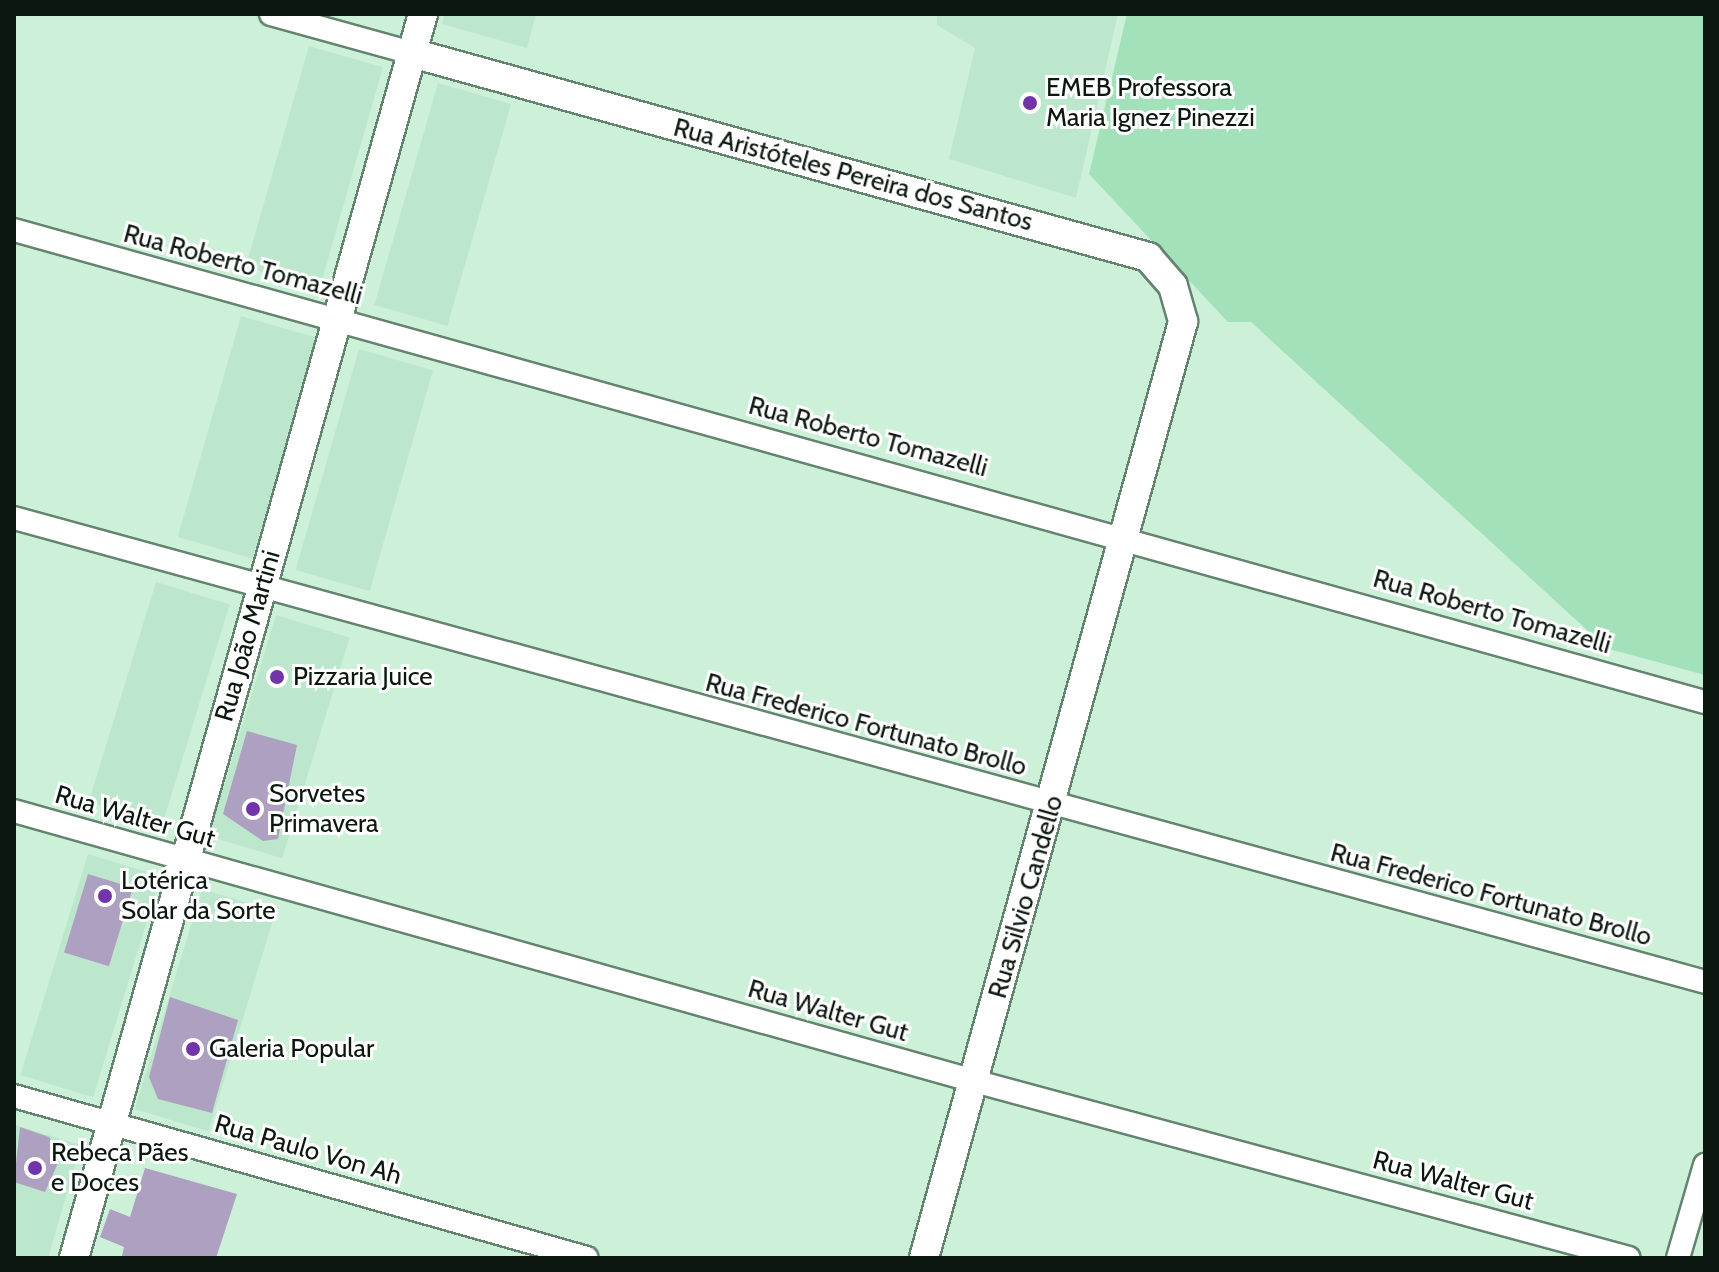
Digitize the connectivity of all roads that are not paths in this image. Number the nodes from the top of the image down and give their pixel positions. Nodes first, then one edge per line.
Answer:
1 (271, 14) edge
2 (423, 14) edge
3 (412, 53) junction
4 (14, 230) edge
5 (336, 320) junction
6 (14, 518) edge
7 (1127, 537) junction
8 (262, 586) junction
9 (1705, 702) edge
10 (1051, 805) junction
11 (14, 811) edge
12 (185, 861) junction
13 (1705, 982) edge
14 (974, 1081) junction
15 (14, 1096) edge
16 (112, 1124) junction
17 (1705, 1165) edge
18 (74, 1258) edge
19 (587, 1258) edge
20 (924, 1258) edge
21 (1629, 1258) edge
22 (1678, 1258) edge

1 - 3 street, Rua Aristóteles Pereira dos Santos
2 - 3 street, Rua João Martini
3 - 5 street, Rua João Martini
3 - 7 street, Rua Aristóteles Pereira dos Santos
4 - 5 street, Rua Roberto Tomazelli
5 - 7 street, Rua Roberto Tomazelli
5 - 8 street, Rua João Martini
6 - 8 street, Rua Frederico Fortunato Brollo
7 - 9 street, Rua Roberto Tomazelli
7 - 10 street, Rua Silvio Candello
8 - 10 street, Rua Frederico Fortunato Brollo
8 - 12 street, Rua João Martini
10 - 13 street, Rua Frederico Fortunato Brollo
10 - 14 street, Rua Silvio Candello
11 - 12 street, Rua Walter Gut
12 - 14 street, Rua Walter Gut
12 - 16 street, Rua João Martini
14 - 20 street, Rua Silvio Candello
14 - 21 street, Rua Walter Gut
15 - 16 street, Rua Paulo Von Ah
16 - 18 street, Rua João Martini
16 - 19 street, Rua Paulo Von Ah
17 - 22 street

